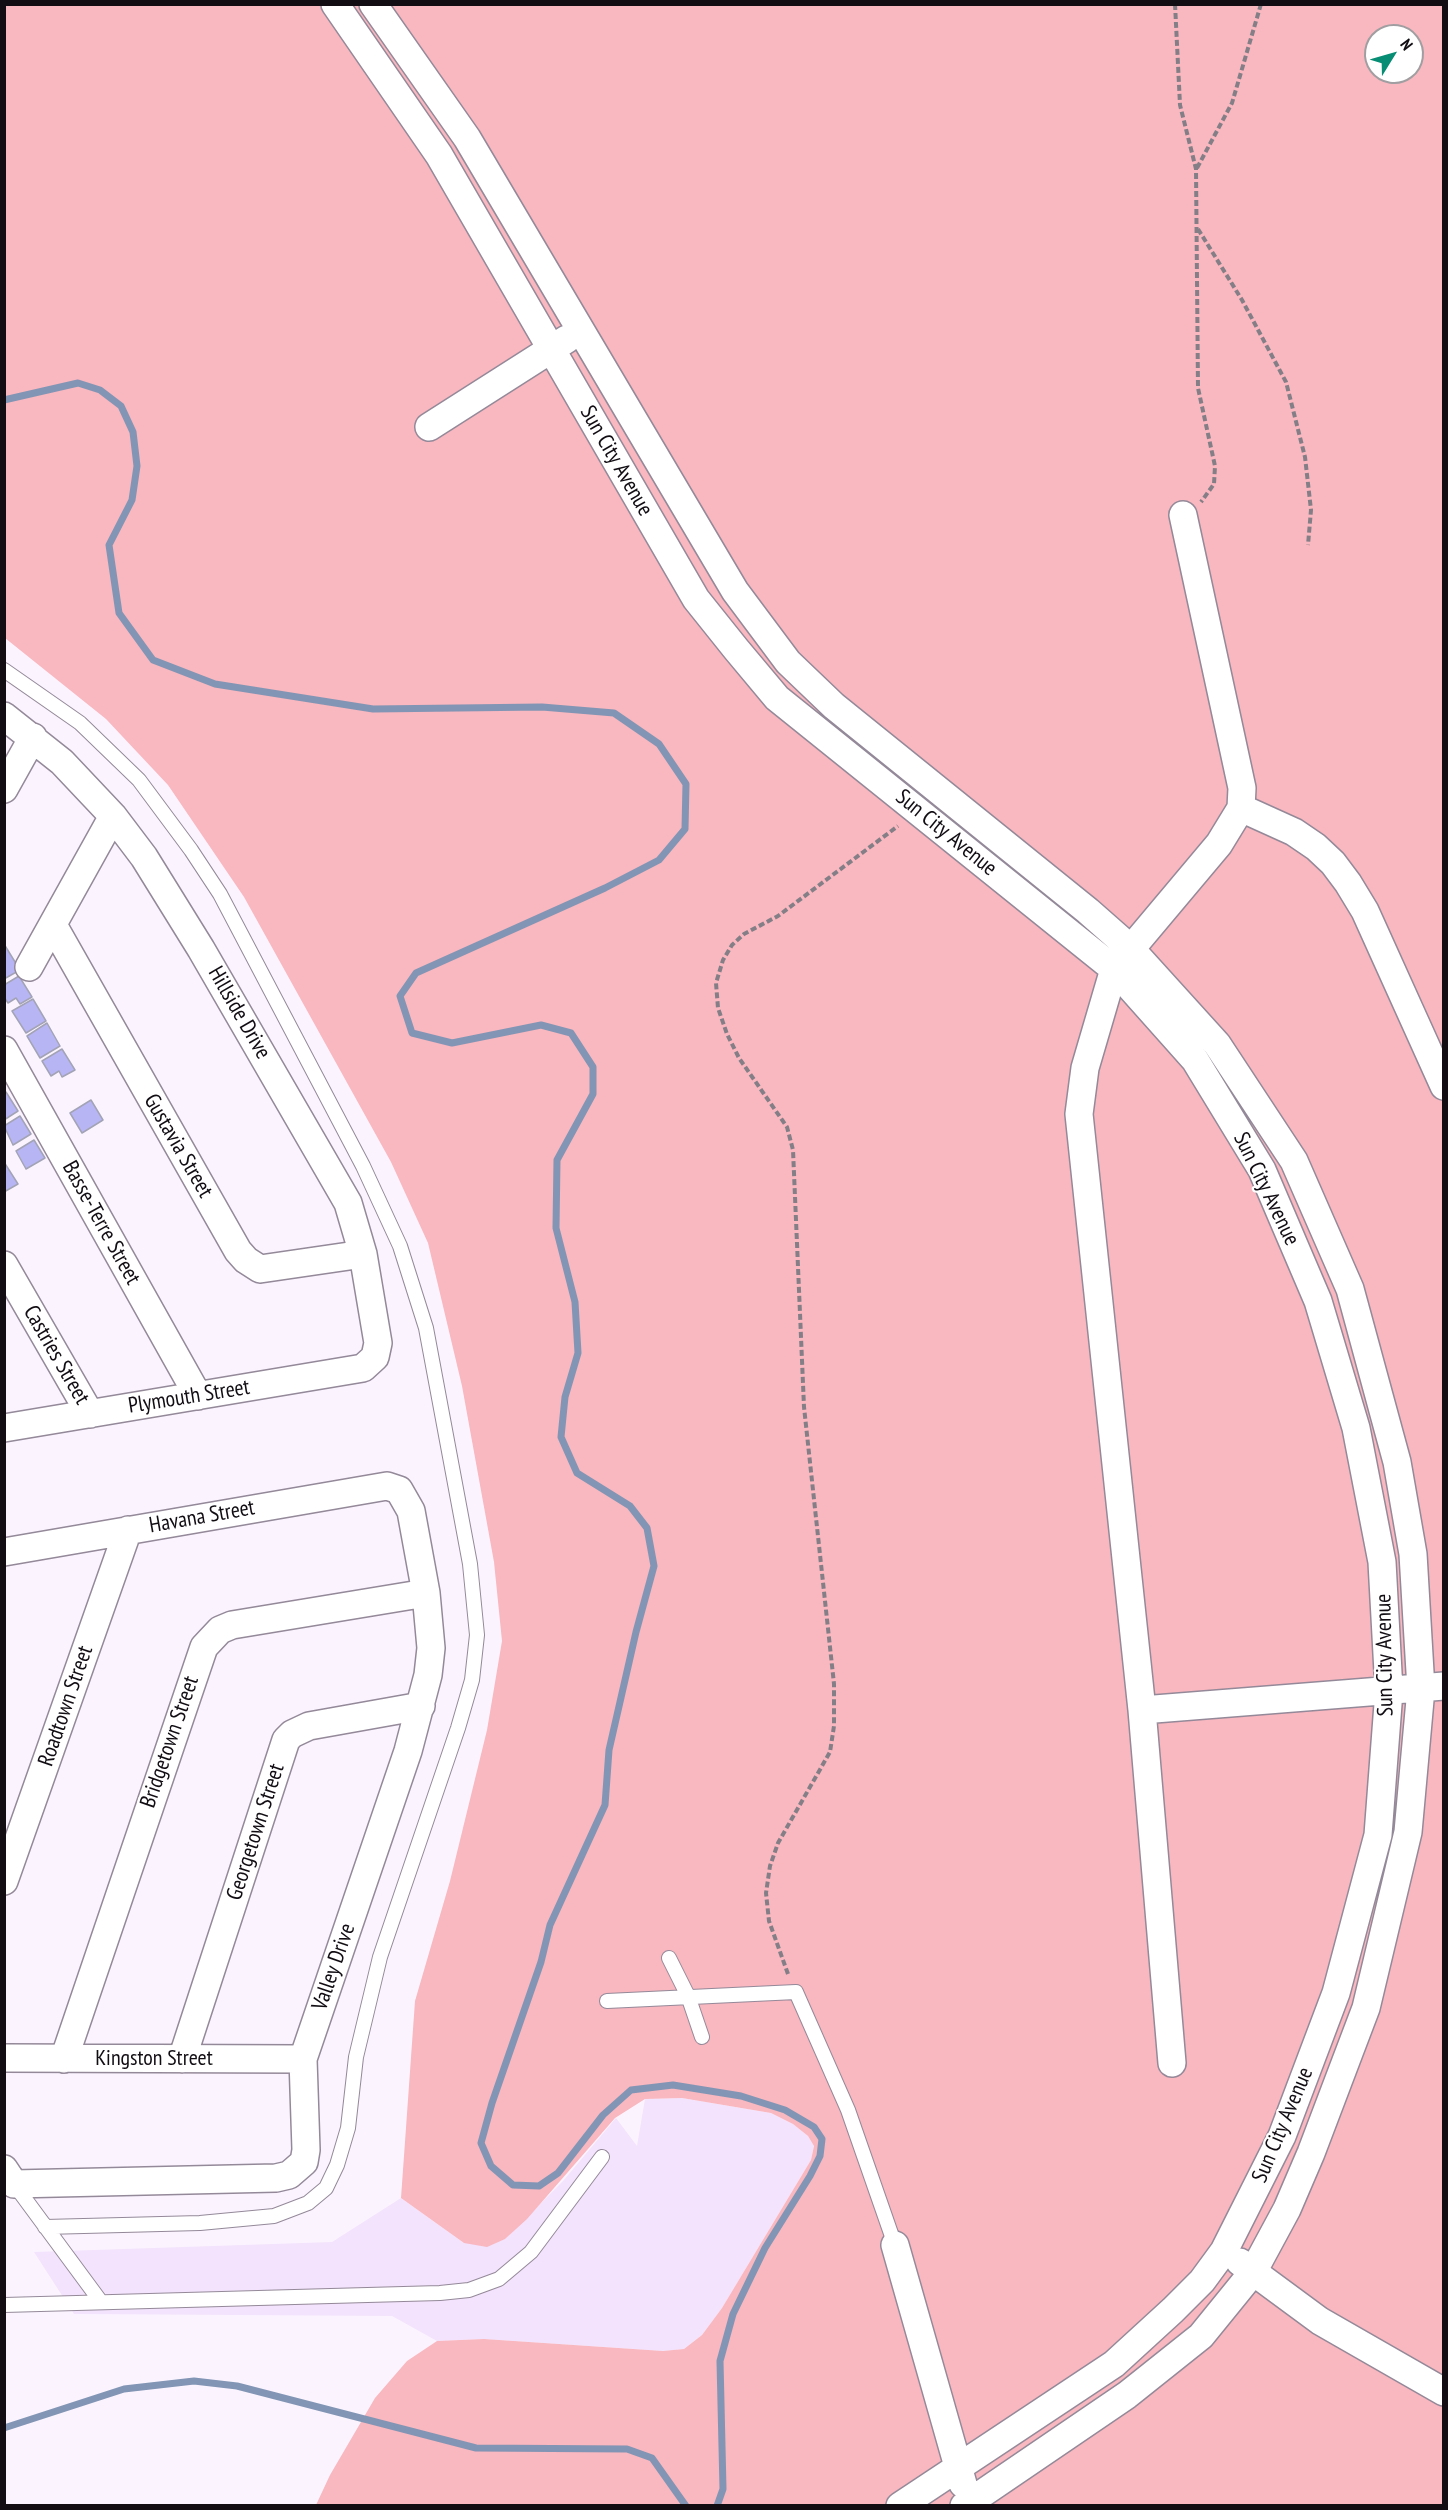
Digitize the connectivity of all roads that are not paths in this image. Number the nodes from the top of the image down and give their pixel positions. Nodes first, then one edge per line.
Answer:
1 (335, 4) edge
2 (373, 4) edge
3 (581, 330) junction
4 (552, 349) junction
5 (429, 427) dead end
6 (1183, 515) road end
7 (4, 670) edge
8 (4, 716) edge
9 (33, 737) junction
10 (4, 789) edge
11 (1241, 808) junction
12 (113, 816) junction
13 (53, 925) junction
14 (1130, 948) junction
15 (29, 967) dead end
16 (1114, 969) junction
17 (4, 1050) edge
18 (1443, 1086) edge
19 (363, 1254) junction
20 (4, 1265) edge
21 (372, 1362) joint
22 (198, 1396) junction
23 (90, 1413) junction
24 (4, 1428) edge
25 (399, 1490) joint
26 (128, 1530) junction
27 (6, 1555) edge
28 (426, 1593) junction
29 (1432, 1688) edge
30 (1389, 1691) junction
31 (421, 1706) junction
32 (1142, 1710) junction
33 (4, 1881) edge
34 (669, 1958) dead end
35 (688, 1996) junction
36 (607, 2001) dead end
37 (702, 2037) dead end
38 (4, 2058) edge
39 (64, 2059) junction
40 (182, 2059) junction
41 (303, 2059) junction
42 (1172, 2062) dead end
43 (602, 2157) dead end
44 (9, 2176) edge
45 (45, 2226) junction
46 (895, 2245) joint
47 (1224, 2251) junction
48 (1253, 2272) junction
49 (101, 2302) junction
50 (4, 2305) edge
51 (1443, 2392) edge
52 (958, 2467) junction
53 (966, 2504) edge
54 (900, 2505) edge

1 - 4 street, Sun City Avenue
2 - 3 street, Sun City Avenue
3 - 4 street
3 - 14 street, Sun City Avenue
4 - 5 street
4 - 16 street, Sun City Avenue
6 - 11 street
7 - 45 lane
8 - 9 street, Hillside Drive
9 - 10 street
9 - 12 street, Hillside Drive
11 - 14 street
11 - 18 street
12 - 13 street
12 - 19 street, Hillside Drive
13 - 15 street
13 - 19 street, Gustavia Street
14 - 16 street
14 - 29 street, Sun City Avenue
16 - 30 street, Sun City Avenue
16 - 32 street
17 - 22 street, Basse-Terre Street
19 - 21 street, Hillside Drive
20 - 23 street, Castries Street
21 - 22 street, Plymouth Street
22 - 23 street, Plymouth Street
23 - 24 street, Plymouth Street
25 - 26 street, Havana Street
25 - 28 street, Valley Drive
26 - 27 street, Havana Street
26 - 33 street, Roadtown Street
28 - 31 street, Valley Drive
28 - 39 street, Bridgetown Street
29 - 30 street
29 - 48 street, Sun City Avenue
30 - 32 street
30 - 47 street, Sun City Avenue
31 - 40 street, Georgetown Street
31 - 41 street, Valley Drive
32 - 42 street
34 - 35 lane
35 - 36 lane
35 - 37 lane
35 - 46 lane
38 - 39 street, Kingston Street
39 - 40 street, Kingston Street
40 - 41 street, Kingston Street
41 - 44 street, Valley Drive
43 - 49 lane
44 - 45 lane
45 - 49 lane
46 - 52 street
47 - 48 street
47 - 52 street, Sun City Avenue
48 - 51 street
48 - 53 street, Sun City Avenue
49 - 50 lane
52 - 53 street
52 - 54 street, Sun City Avenue

